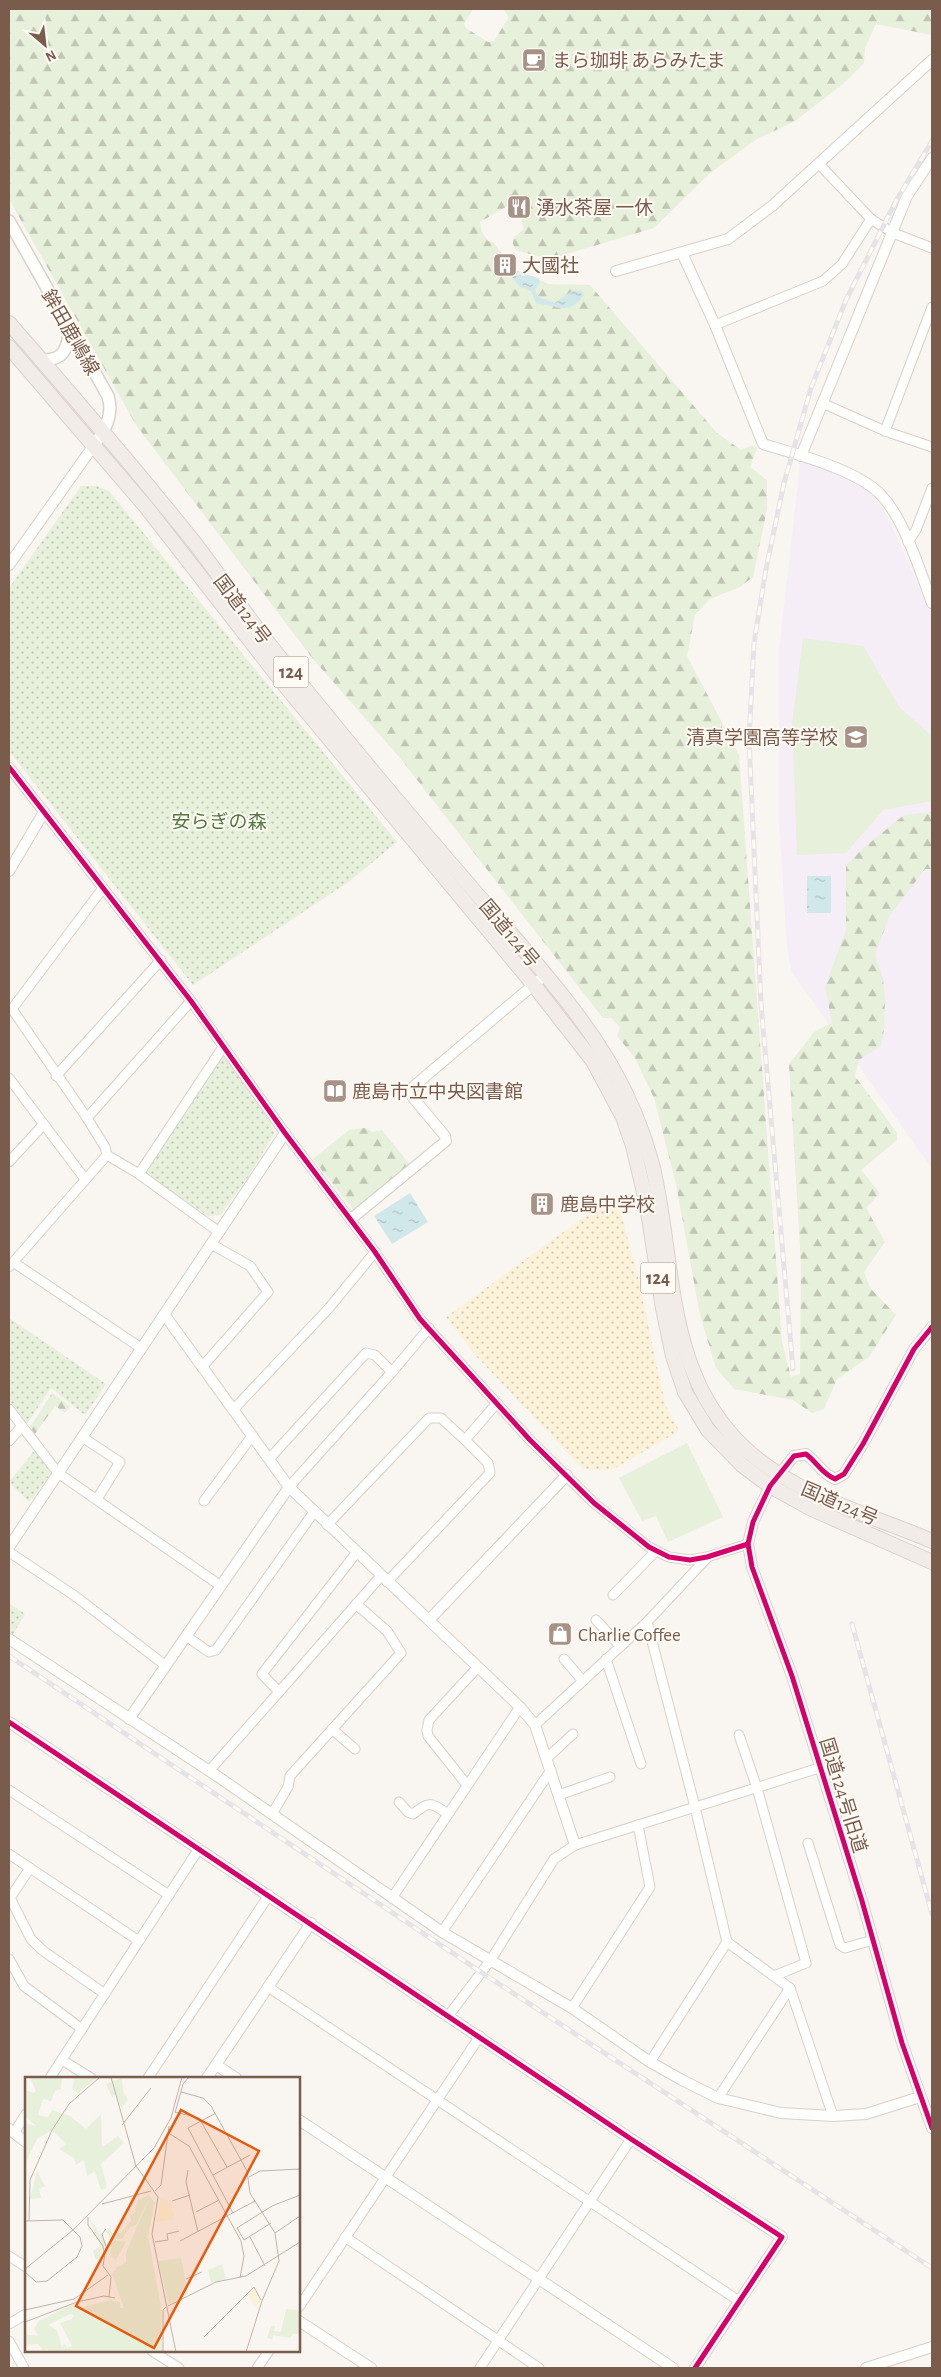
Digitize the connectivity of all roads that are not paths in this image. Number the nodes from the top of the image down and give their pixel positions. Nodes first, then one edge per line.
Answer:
1 (932, 60) edge
2 (932, 158) edge
3 (819, 164) junction
4 (871, 219) junction
5 (9, 221) edge
6 (893, 233) junction
7 (932, 248) edge
8 (682, 253) junction
9 (616, 271) dead end
10 (932, 307) edge
11 (9, 323) edge
12 (715, 325) junction
13 (70, 329) junction
14 (9, 346) edge
15 (40, 360) junction
16 (822, 403) junction
17 (885, 431) junction
18 (103, 432) junction
19 (94, 445) junction
20 (932, 447) edge
21 (801, 456) junction
22 (932, 488) edge
23 (908, 542) junction
24 (9, 565) edge
25 (932, 604) edge
26 (9, 767) edge
27 (44, 812) junction
28 (9, 871) edge
29 (103, 888) junction
30 (161, 960) junction
31 (545, 975) junction
32 (533, 984) junction
33 (191, 1000) junction
34 (223, 1048) junction
35 (56, 1076) junction
36 (9, 1078) edge
37 (87, 1118) junction
38 (43, 1125) junction
39 (285, 1133) junction
40 (106, 1154) junction
41 (9, 1162) edge
42 (139, 1174) junction
43 (85, 1179) junction
44 (351, 1219) junction
45 (219, 1232) junction
46 (210, 1244) junction
47 (375, 1252) junction
48 (11, 1264) edge
49 (164, 1314) junction
50 (932, 1327) edge
51 (429, 1328) junction
52 (141, 1348) junction
53 (202, 1366) junction
54 (392, 1372) junction
55 (497, 1404) junction
56 (9, 1409) edge
57 (233, 1410) junction
58 (22, 1427) junction
59 (252, 1436) junction
60 (82, 1437) junction
61 (465, 1440) junction
62 (9, 1441) edge
63 (269, 1459) junction
64 (58, 1473) junction
65 (567, 1475) junction
66 (778, 1475) junction
67 (770, 1486) junction
68 (289, 1487) junction
69 (97, 1499) junction
70 (204, 1501) dead end
71 (314, 1512) junction
72 (327, 1525) junction
73 (932, 1541) edge
74 (748, 1544) junction
75 (9, 1546) edge
76 (656, 1551) junction
77 (9, 1552) edge
78 (357, 1552) junction
79 (707, 1557) junction
80 (932, 1562) edge
81 (384, 1579) junction
82 (221, 1586) junction
83 (613, 1595) dead end
84 (356, 1604) junction
85 (429, 1620) junction
86 (596, 1620) dead end
87 (647, 1622) junction
88 (186, 1636) junction
89 (9, 1639) edge
90 (620, 1646) junction
91 (564, 1659) dead end
92 (606, 1659) junction
93 (166, 1666) junction
94 (477, 1668) junction
95 (583, 1681) junction
96 (280, 1692) junction
97 (520, 1707) junction
98 (129, 1718) junction
99 (9, 1722) edge
100 (535, 1725) junction
101 (332, 1729) junction
102 (573, 1734) dead end
103 (739, 1735) dead end
104 (355, 1749) dead end
105 (547, 1758) junction
106 (641, 1764) dead end
107 (819, 1768) junction
108 (551, 1770) junction
109 (209, 1771) junction
110 (610, 1776) dead end
111 (467, 1785) junction
112 (757, 1788) junction
113 (9, 1790) edge
114 (559, 1795) junction
115 (400, 1802) dead end
116 (695, 1807) junction
117 (272, 1814) junction
118 (448, 1814) junction
119 (638, 1825) junction
120 (808, 1843) dead end
121 (575, 1845) junction
122 (198, 1850) junction
123 (9, 1854) edge
124 (30, 1868) junction
125 (169, 1895) junction
126 (269, 1895) junction
127 (392, 1898) junction
128 (311, 1923) junction
129 (442, 1932) junction
130 (873, 1940) junction
131 (139, 1941) junction
132 (727, 1942) junction
133 (9, 1959) edge
134 (490, 1961) junction
135 (774, 1976) junction
136 (268, 1987) junction
137 (790, 1988) junction
138 (105, 1994) junction
139 (572, 2008) junction
140 (449, 2015) junction
141 (82, 2029) junction
142 (480, 2036) junction
143 (62, 2060) junction
144 (650, 2062) junction
145 (216, 2065) junction
146 (51, 2077) edge
147 (89, 2077) edge
148 (149, 2077) edge
149 (208, 2077) edge
150 (234, 2077) edge
151 (920, 2097) junction
152 (438, 2098) junction
153 (718, 2098) junction
154 (25, 2115) edge
155 (833, 2116) junction
156 (300, 2121) edge
157 (932, 2128) edge
158 (11, 2131) edge
159 (631, 2139) junction
160 (25, 2141) edge
161 (386, 2178) junction
162 (590, 2200) junction
163 (345, 2237) junction
164 (9, 2256) edge
165 (25, 2266) edge
166 (538, 2279) junction
167 (740, 2301) junction
168 (300, 2306) edge
169 (25, 2315) edge
170 (300, 2321) edge
171 (9, 2324) edge
172 (9, 2341) edge
173 (498, 2341) junction
174 (932, 2347) edge
175 (154, 2352) edge
176 (268, 2352) edge
177 (24, 2368) edge
178 (179, 2368) edge
179 (257, 2368) edge
180 (371, 2368) edge
181 (480, 2368) edge
182 (539, 2368) edge
183 (673, 2368) edge
184 (695, 2368) edge
185 (866, 2368) edge

1 - 3 street
2 - 6 street
3 - 4 street
3 - 8 street
4 - 6 street
4 - 12 street
5 - 13 main road, 鉾田鹿嶋線
6 - 7 street
6 - 16 street
8 - 9 street
8 - 12 street
10 - 17 street
11 - 15 highway, 国道124号 / 124
12 - 21 street
13 - 15 main road
13 - 18 main road, 鉾田鹿嶋線
14 - 19 highway, 国道124号 / 124
15 - 18 highway, 国道124号 / 124
16 - 17 street
16 - 21 street
17 - 20 street
18 - 19 main road, 鉾田鹿嶋線
18 - 31 highway, 国道124号 / 124
19 - 24 street
19 - 32 highway, 国道124号 / 124
21 - 23 street
22 - 23 street
23 - 25 street
26 - 27 street
27 - 28 street
27 - 29 street
29 - 30 street
29 - 35 street
30 - 33 street
30 - 35 street
31 - 32 street
31 - 66 highway, 国道124号 / 124
32 - 44 street
32 - 67 highway, 国道124号 / 124
33 - 34 street
33 - 37 street
34 - 39 street
34 - 42 street
35 - 37 street
36 - 38 street
37 - 40 street
38 - 41 street
38 - 43 street
39 - 44 street
39 - 45 street
40 - 42 street
40 - 43 street
42 - 45 street
43 - 48 street
44 - 47 street
45 - 46 street
46 - 49 street
46 - 53 street
47 - 51 street
47 - 57 street
48 - 52 street
49 - 52 street
49 - 53 street
50 - 66 street, 国道124号旧道
51 - 54 street
51 - 55 street
52 - 60 street
53 - 57 street
54 - 63 street
54 - 68 street
55 - 61 street
55 - 65 street
56 - 58 street
57 - 59 street
58 - 62 street
58 - 64 street
59 - 63 street
59 - 70 street
60 - 64 street
60 - 69 street
61 - 72 street
61 - 81 street
63 - 68 street
64 - 69 street
64 - 75 street
65 - 76 street
65 - 85 street
66 - 67 street, 国道124号旧道
66 - 73 highway, 国道124号 / 124
67 - 74 street, 国道124号旧道
67 - 80 highway, 国道124号 / 124
68 - 71 street
68 - 82 street
69 - 82 street
71 - 72 street
71 - 88 street
72 - 78 street
74 - 79 street
74 - 107 street, 国道124号旧道
76 - 79 street
76 - 83 street
77 - 93 street
78 - 81 street
78 - 96 street
79 - 87 street
81 - 84 street
81 - 85 street
82 - 88 street
84 - 96 street
84 - 101 street
85 - 94 street
86 - 90 street
87 - 90 street
87 - 116 street
88 - 93 street
89 - 98 street
90 - 92 street
91 - 95 street
92 - 95 street
92 - 106 street
93 - 98 street
94 - 97 street
94 - 111 street
95 - 100 street
96 - 109 street
97 - 100 street
97 - 111 street
98 - 109 street
99 - 122 street
100 - 105 street
101 - 104 street
101 - 117 street
102 - 105 street
103 - 112 street
105 - 108 street
107 - 112 street
107 - 130 street, 国道124号旧道
108 - 114 street
108 - 129 street
109 - 117 street
110 - 114 street
111 - 118 street
112 - 116 street
112 - 135 street
113 - 125 street
114 - 121 street
115 - 118 street
116 - 119 street
116 - 132 street
117 - 127 street
118 - 127 street
119 - 121 street
119 - 139 street
120 - 130 street
121 - 134 street
122 - 125 street
122 - 126 street
123 - 124 street
124 - 131 street
124 - 138 street
125 - 131 street
126 - 128 street
126 - 148 street
127 - 129 street
128 - 136 street
128 - 140 street
129 - 134 street
130 - 151 street, 国道124号旧道
131 - 138 street
132 - 135 street
132 - 144 street
133 - 141 street
134 - 139 street
134 - 140 street
135 - 137 street
136 - 145 street
136 - 152 street
137 - 153 street
137 - 155 street
138 - 141 street
139 - 144 street
140 - 142 street
141 - 143 street
142 - 152 street
142 - 159 street
143 - 146 street
143 - 147 street
144 - 153 street
145 - 149 street
145 - 150 street
151 - 155 street
151 - 157 street, 国道124号旧道
152 - 161 street
152 - 162 street
153 - 155 street
154 - 158 street
156 - 161 street
158 - 160 street
159 - 162 street
159 - 167 street
161 - 163 street
161 - 166 street
162 - 166 street
162 - 167 street
163 - 168 street
163 - 173 street
164 - 165 street
166 - 173 street
166 - 183 street
167 - 184 street
169 - 171 street
170 - 180 street
172 - 177 street
173 - 181 street
173 - 182 street
174 - 185 street
175 - 178 street
176 - 179 street

